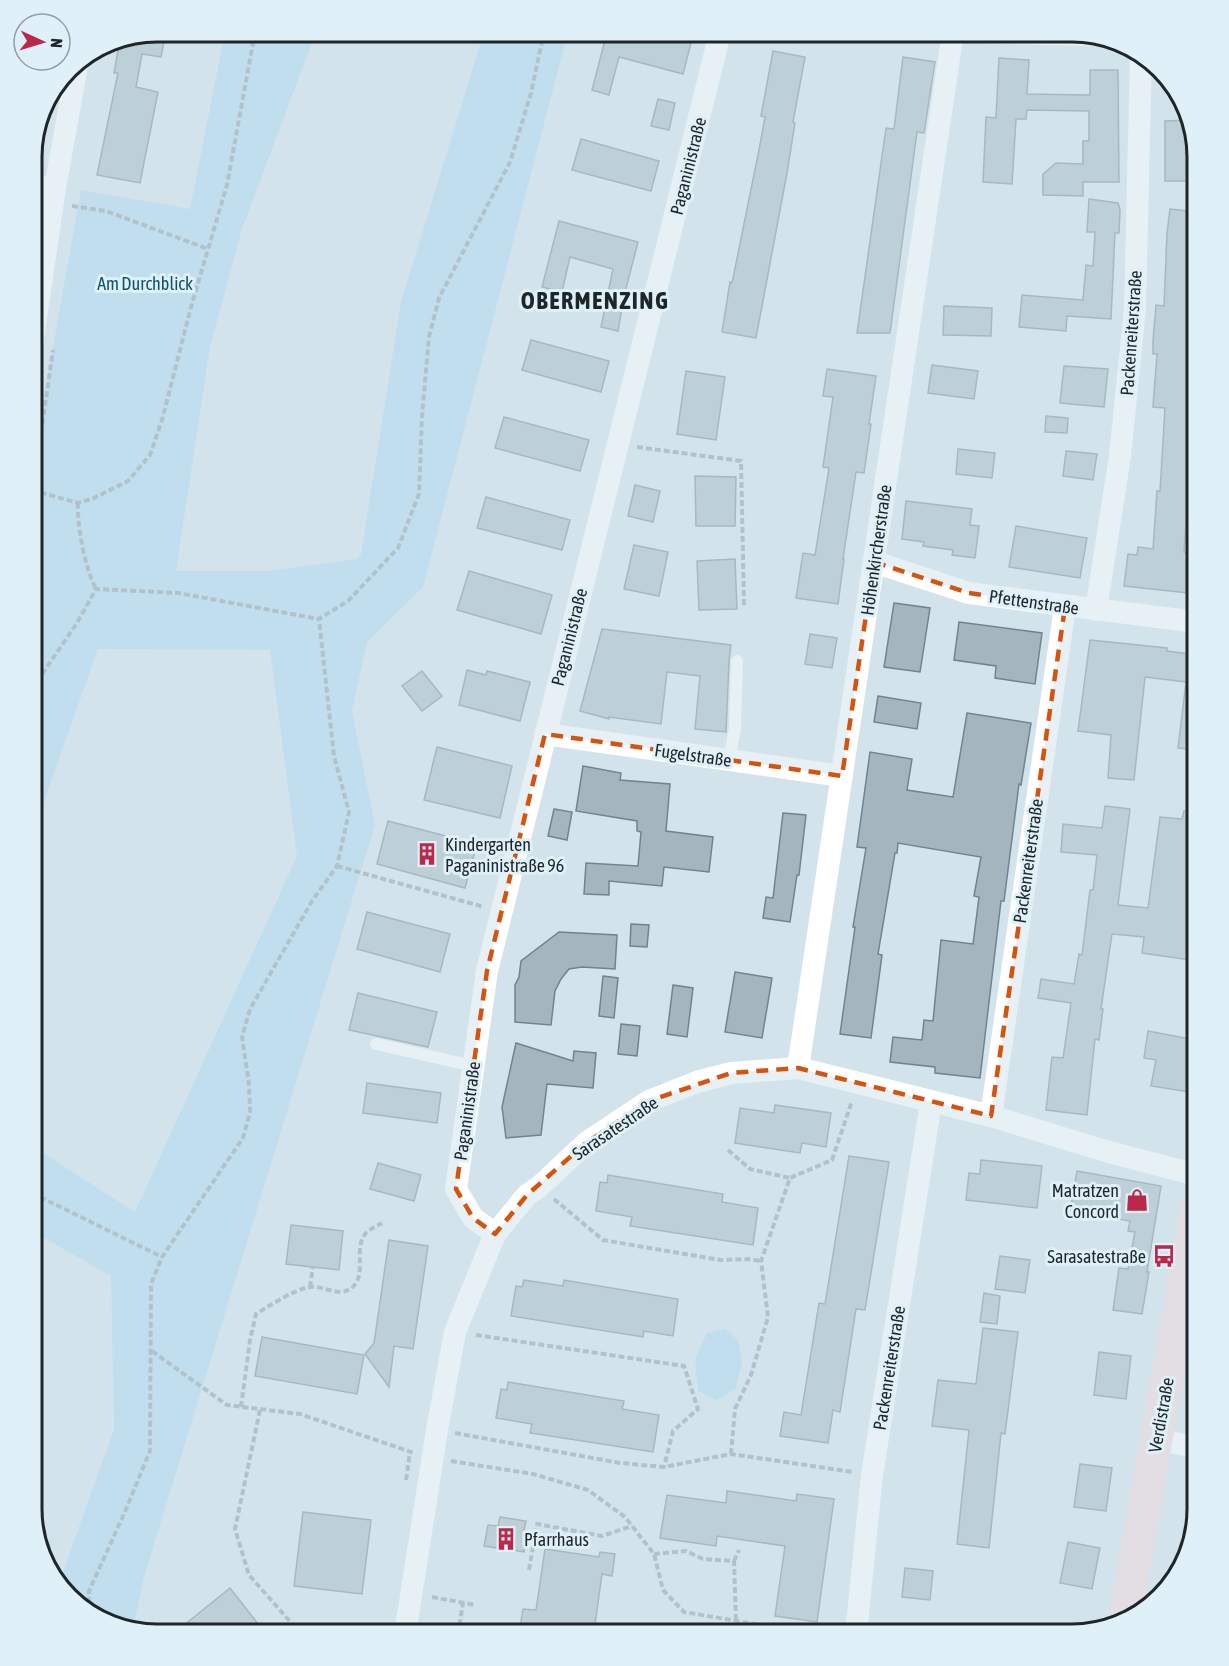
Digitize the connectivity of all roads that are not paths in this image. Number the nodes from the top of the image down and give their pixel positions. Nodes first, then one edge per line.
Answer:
1 (718, 42) edge
2 (952, 42) edge
3 (1141, 65) edge
4 (75, 77) edge
5 (42, 190) edge
6 (54, 195) junction
7 (42, 277) edge
8 (874, 562) junction
9 (1065, 607) junction
10 (1096, 610) junction
11 (1187, 621) edge
12 (737, 661) dead end
13 (545, 734) junction
14 (729, 760) junction
15 (842, 776) junction
16 (376, 1044) dead end
17 (473, 1066) junction
18 (798, 1068) junction
19 (931, 1102) junction
20 (991, 1116) junction
21 (1187, 1172) edge
22 (495, 1234) junction
23 (1187, 1267) edge
24 (1157, 1440) junction
25 (1187, 1445) edge
26 (1126, 1610) edge
27 (406, 1624) edge
28 (857, 1624) edge

1 - 13 street, Paganinistraße
2 - 8 street, Höhenkircherstraße
3 - 10 street, Packenreiterstraße
4 - 6 street
5 - 6 street
6 - 7 street
8 - 9 street, Pfettenstraße
8 - 15 street, Höhenkircherstraße
9 - 10 street, Pfettenstraße
9 - 20 street, Packenreiterstraße
10 - 11 street, Pfettenstraße
12 - 14 lane
13 - 14 street, Fugelstraße
13 - 17 street, Paganinistraße
14 - 15 street, Fugelstraße
15 - 18 street, Höhenkircherstraße
16 - 17 lane
17 - 22 street, Paganinistraße
18 - 19 street, Sarasatestraße
18 - 22 street, Sarasatestraße
19 - 20 street, Sarasatestraße
19 - 28 street, Packenreiterstraße
20 - 21 street, Sarasatestraße
22 - 27 street, Sarasatestraße
23 - 24 main road, Verdistraße
24 - 25 street
24 - 26 main road, Verdistraße

